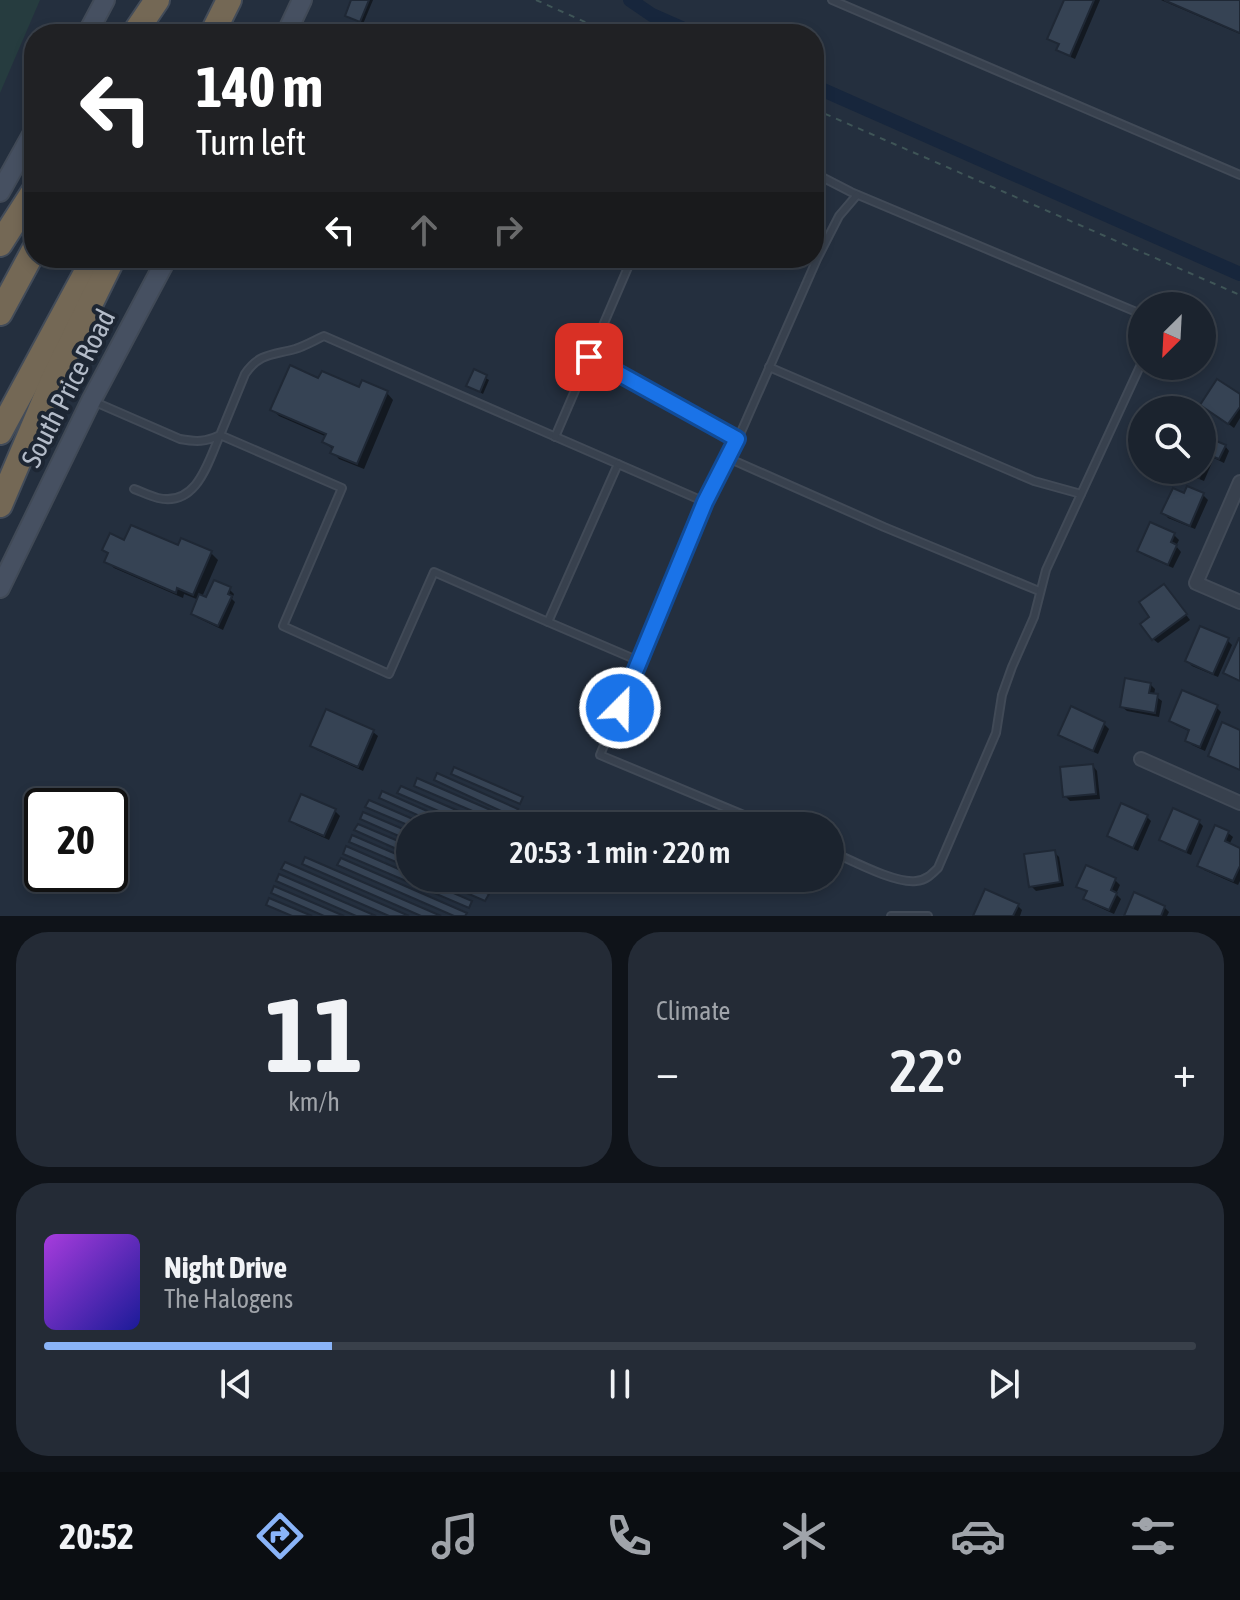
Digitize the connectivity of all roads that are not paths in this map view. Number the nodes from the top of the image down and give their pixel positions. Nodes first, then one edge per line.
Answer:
1 (105, 0) edge
2 (159, 0) edge
3 (229, 0) edge
4 (302, 0) edge
5 (832, 0) edge
6 (92, 24) edge
7 (141, 24) edge
8 (148, 24) edge
9 (217, 24) edge
10 (291, 24) edge
11 (24, 149) edge
12 (1240, 175) edge
13 (824, 178) edge
14 (0, 192) edge
15 (857, 195) junction
16 (24, 207) edge
17 (0, 244) edge
18 (824, 245) edge
19 (24, 268) edge
20 (89, 268) edge
21 (108, 268) edge
22 (162, 268) edge
23 (628, 268) edge
24 (813, 268) edge
25 (1128, 308) edge
26 (0, 313) edge
27 (589, 357) junction
28 (769, 367) junction
29 (1134, 380) edge
30 (91, 401) junction
31 (0, 432) edge
32 (220, 435) junction
33 (555, 437) junction
34 (737, 439) junction
35 (728, 458) junction
36 (618, 464) junction
37 (1240, 482) edge
38 (134, 489) dead end
39 (1081, 494) junction
40 (705, 502) junction
41 (0, 505) edge
42 (0, 588) edge
43 (1039, 591) junction
44 (1240, 602) edge
45 (548, 622) junction
46 (639, 661) junction
47 (1141, 759) dead end
48 (1240, 803) edge
49 (736, 812) edge
50 (844, 857) edge
51 (891, 916) edge
52 (928, 916) edge

1 - 6 main road
2 - 7 highway
2 - 8 highway
3 - 9 highway
4 - 10 main road
5 - 12 lane
11 - 14 main road
13 - 15 lane
15 - 18 lane
15 - 25 lane
16 - 17 highway
19 - 26 highway
20 - 31 highway
21 - 41 highway
22 - 30 main road, South Price Road
23 - 27 lane
24 - 28 lane
27 - 33 lane
27 - 34 lane
28 - 34 lane
28 - 39 lane
29 - 39 lane
30 - 32 lane
30 - 42 main road, South Price Road
32 - 33 lane
32 - 38 lane
32 - 45 lane
33 - 36 lane
34 - 35 lane
35 - 40 lane
35 - 43 lane
36 - 40 lane
36 - 45 lane
37 - 44 street
39 - 43 lane
40 - 46 lane
43 - 50 lane
45 - 46 lane
46 - 49 lane
47 - 48 street
51 - 52 lane

